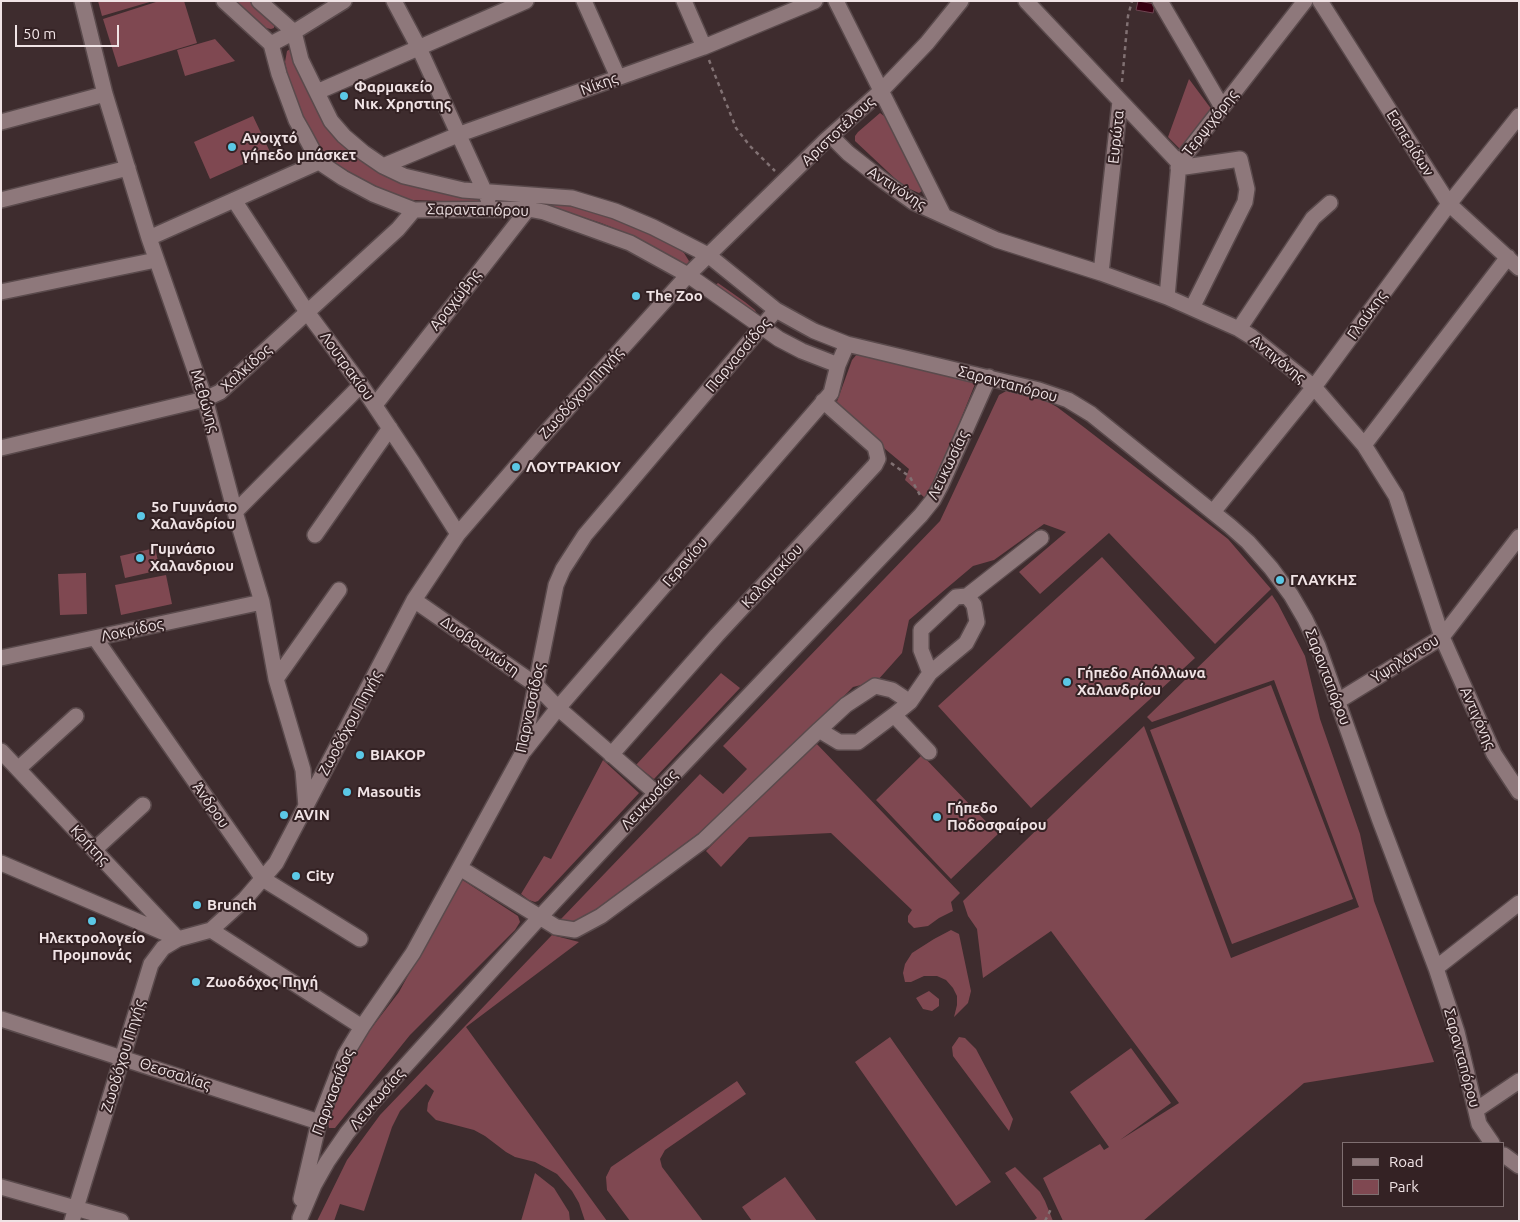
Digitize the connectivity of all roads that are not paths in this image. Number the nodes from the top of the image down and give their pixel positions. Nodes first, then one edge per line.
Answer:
1 (82, 1) edge
2 (224, 1) edge
3 (260, 1) edge
4 (344, 1) edge
5 (394, 1) edge
6 (526, 1) edge
7 (584, 1) edge
8 (684, 1) edge
9 (815, 1) edge
10 (836, 1) edge
11 (961, 1) edge
12 (1026, 1) edge
13 (1160, 1) edge
14 (1305, 1) edge
15 (1320, 1) edge
16 (294, 32) junction
17 (271, 44) junction
18 (704, 47) junction
19 (419, 48) junction
20 (618, 77) junction
21 (881, 91) junction
22 (317, 92) junction
23 (106, 94) junction
24 (1120, 102) junction
25 (1222, 107) junction
26 (1519, 116) edge
27 (1, 122) edge
28 (460, 134) junction
29 (831, 136) junction
30 (319, 162) junction
31 (1178, 165) junction
32 (383, 166) junction
33 (128, 168) junction
34 (486, 192) junction
35 (532, 194) junction
36 (1, 200) edge
37 (234, 200) junction
38 (1330, 203) dead end
39 (1449, 204) junction
40 (528, 209) junction
41 (414, 210) junction
42 (492, 210) junction
43 (944, 216) junction
44 (149, 238) junction
45 (708, 255) junction
46 (1508, 257) junction
47 (156, 260) junction
48 (1519, 268) edge
49 (1101, 273) junction
50 (688, 275) junction
51 (1, 292) edge
52 (1167, 297) junction
53 (1192, 308) junction
54 (776, 310) junction
55 (307, 312) junction
56 (762, 328) junction
57 (1239, 329) junction
58 (847, 344) junction
59 (838, 365) junction
60 (989, 377) junction
61 (361, 385) junction
62 (1314, 387) junction
63 (206, 399) junction
64 (823, 401) junction
65 (375, 405) junction
66 (390, 428) junction
67 (1364, 445) junction
68 (1, 448) edge
69 (235, 512) junction
70 (1213, 512) junction
71 (458, 534) junction
72 (314, 535) dead end
73 (1519, 537) edge
74 (1041, 538) dead end
75 (338, 590) dead end
76 (967, 596) junction
77 (414, 600) junction
78 (262, 602) junction
79 (1442, 637) junction
80 (95, 638) junction
81 (1, 658) edge
82 (930, 673) junction
83 (276, 679) junction
84 (536, 685) junction
85 (1338, 701) junction
86 (910, 702) junction
87 (558, 708) junction
88 (894, 715) junction
89 (76, 716) dead end
90 (819, 730) junction
91 (1, 751) edge
92 (928, 752) dead end
93 (522, 754) junction
94 (611, 755) junction
95 (18, 769) junction
96 (1519, 792) edge
97 (656, 793) junction
98 (143, 805) dead end
99 (306, 807) junction
100 (94, 850) junction
101 (1, 863) edge
102 (460, 868) junction
103 (263, 879) junction
104 (1519, 903) edge
105 (540, 917) junction
106 (211, 930) junction
107 (178, 939) junction
108 (360, 939) dead end
109 (1436, 968) junction
110 (1, 1019) edge
111 (362, 1027) junction
112 (122, 1057) junction
113 (1519, 1080) edge
114 (1476, 1110) junction
115 (319, 1122) junction
116 (1491, 1142) edge
117 (1505, 1156) edge
118 (1519, 1166) edge
119 (1, 1187) edge
120 (74, 1214) edge
121 (299, 1219) edge
122 (121, 1221) edge

1 - 23 street, Μεθώνης
2 - 17 street
3 - 16 street
4 - 16 street
5 - 19 street
6 - 19 street
7 - 20 street
8 - 18 street
9 - 18 street, Νίκης
10 - 21 street
11 - 21 street, Αριστοτέλους
12 - 24 street
13 - 25 street
14 - 25 street, Τερψιχόρης
15 - 39 street, Εσπερίδων
16 - 17 street
16 - 22 street, Σαρανταπόρου
17 - 30 street
18 - 20 street, Νίκης
19 - 22 street
19 - 28 street
20 - 28 street, Νίκης
21 - 29 street, Αριστοτέλους
21 - 43 street
22 - 32 street, Σαρανταπόρου
23 - 27 street
23 - 33 street, Μεθώνης
24 - 31 street
24 - 49 street, Ευρώτα
25 - 31 street, Τερψιχόρης
26 - 39 street, Γλαύκης
28 - 32 street, Νίκης
28 - 34 street
29 - 43 street, Αντιγόνης
29 - 45 street, Αριστοτέλους
30 - 37 street
30 - 41 street, Σαρανταπόρου
31 - 52 street, Τερψιχόρης
31 - 53 street
32 - 34 street, Σαρανταπόρου
33 - 36 street
33 - 44 street, Μεθώνης
34 - 35 street, Σαρανταπόρου
34 - 42 street
35 - 40 street, Αραχώβης
35 - 45 street, Σαρανταπόρου
37 - 44 street
37 - 55 street, Λουτρακίου
38 - 57 street
39 - 46 street, Εσπερίδων
39 - 62 street, Γλαύκης
40 - 42 street, Σαρανταπόρου
40 - 50 street, Σαρανταπόρου
40 - 65 street, Αραχώβης
41 - 42 street, Σαρανταπόρου
41 - 55 street, Χαλκίδος
43 - 49 street, Αντιγόνης
44 - 47 street, Μεθώνης
45 - 50 street, Ζωοδόχου Πηγής
45 - 54 street, Σαρανταπόρου
46 - 48 street, Εσπερίδων
46 - 67 street
47 - 51 street
47 - 63 street, Μεθώνης
49 - 52 street, Αντιγόνης
50 - 56 street, Σαρανταπόρου
50 - 71 street, Ζωοδόχου Πηγής
52 - 53 street, Αντιγόνης
53 - 57 street, Αντιγόνης
54 - 56 street, Παρνασσίδος
54 - 58 street, Σαρανταπόρου
55 - 61 street, Λουτρακίου
55 - 63 street, Χαλκίδος
56 - 59 street, Σαρανταπόρου
56 - 84 street, Παρνασσίδος
57 - 62 street, Αντιγόνης
58 - 59 street
58 - 60 street, Σαρανταπόρου
59 - 64 street, Γερανίου
60 - 70 street, Σαρανταπόρου
60 - 97 street, Λευκωσίας
61 - 65 street, Λουτρακίου
61 - 69 street
62 - 67 street, Αντιγόνης
62 - 70 street, Γλαύκης
63 - 68 street, Χαλκίδος
63 - 69 street, Μεθώνης
64 - 87 street, Γερανίου
64 - 94 street, Καλαμακίου
65 - 66 street, Λουτρακίου
66 - 71 street, Λουτρακίου
66 - 72 street
67 - 79 street, Αντιγόνης
69 - 78 street, Μεθώνης
70 - 85 street, Σαρανταπόρου
71 - 77 street, Ζωοδόχου Πηγής
73 - 79 street, Υψηλάντου
74 - 76 street
75 - 83 street
76 - 82 street
76 - 82 street
77 - 84 street, Δυοβουνιώτη
77 - 99 street, Ζωοδόχου Πηγής
78 - 80 street, Λοκρίδος
78 - 83 street, Μεθώνης
79 - 85 street, Υψηλάντου
79 - 96 street, Αντιγόνης
80 - 81 street, Λοκρίδος
80 - 103 street, Άνδρου
82 - 86 street
83 - 99 street, Μεθώνης
84 - 87 street, Δυοβουνιώτη
84 - 93 street, Παρνασσίδος
85 - 109 street, Σαρανταπόρου
86 - 88 street
86 - 90 street
87 - 93 street, Γερανίου
87 - 94 street, Δυοβουνιώτη
88 - 90 street
88 - 92 street
89 - 95 street
90 - 105 street
91 - 95 street, Κρήτης
93 - 102 street, Παρνασσίδος
94 - 97 street, Δυοβουνιώτη
95 - 100 street, Κρήτης
97 - 105 street, Λευκωσίας
98 - 100 street
99 - 103 street, Ζωοδόχου Πηγής
100 - 107 street, Κρήτης
101 - 107 street
102 - 105 street
102 - 111 street, Παρνασσίδος
103 - 106 street, Ζωοδόχου Πηγής
103 - 108 street, Άνδρου
104 - 109 street
105 - 121 street, Λευκωσίας
106 - 107 street, Ζωοδόχου Πηγής
106 - 111 street
107 - 112 street, Ζωοδόχου Πηγής
109 - 114 street, Σαρανταπόρου
110 - 112 street, Θεσσαλίας
111 - 115 street, Παρνασσίδος
112 - 115 street, Θεσσαλίας
112 - 120 street, Ζωοδόχου Πηγής
113 - 114 street
114 - 116 street, Σαρανταπόρου
115 - 121 street, Παρνασσίδος
117 - 118 street
119 - 120 street
120 - 122 street

